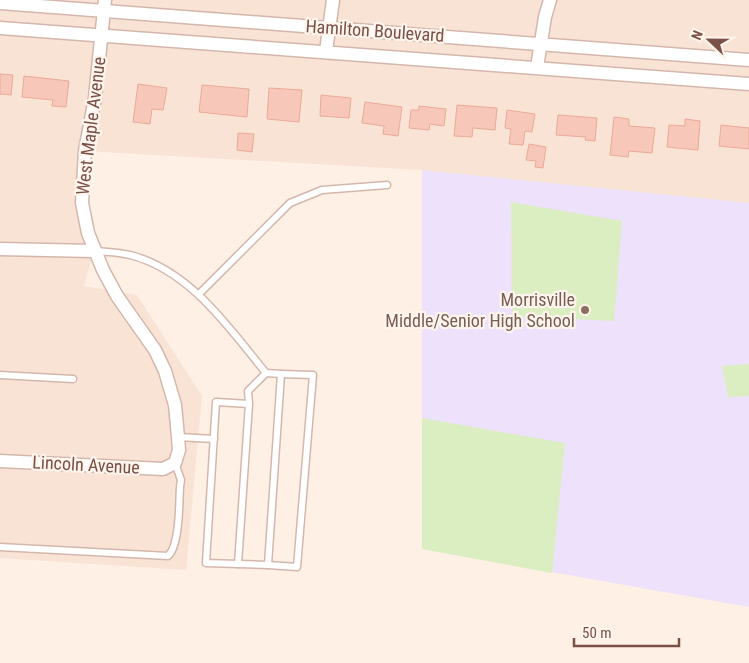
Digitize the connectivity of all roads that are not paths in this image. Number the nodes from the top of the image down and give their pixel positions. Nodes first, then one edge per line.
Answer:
1 (333, 0) edge
2 (550, 0) edge
3 (0, 2) edge
4 (105, 5) edge
5 (0, 28) edge
6 (330, 28) junction
7 (101, 34) junction
8 (540, 43) junction
9 (326, 51) junction
10 (749, 60) edge
11 (536, 66) junction
12 (749, 84) edge
13 (387, 184) dead end
14 (0, 248) edge
15 (94, 251) junction
16 (199, 294) junction
17 (266, 373) junction
18 (281, 374) junction
19 (0, 375) edge
20 (73, 378) dead end
21 (248, 404) junction
22 (178, 437) junction
23 (214, 439) junction
24 (0, 461) edge
25 (173, 465) junction
26 (0, 547) edge
27 (238, 564) junction
28 (268, 566) junction

1 - 6 street
2 - 8 street
3 - 4 street, Hamilton Boulevard
4 - 6 street, Hamilton Boulevard
4 - 7 street, West Maple Avenue
5 - 7 street, Hamilton Boulevard
6 - 8 street, Hamilton Boulevard
6 - 9 street
7 - 9 street, Hamilton Boulevard
7 - 15 street, West Maple Avenue
8 - 10 street, Hamilton Boulevard
8 - 11 street
9 - 11 street, Hamilton Boulevard
11 - 12 street, Hamilton Boulevard
13 - 16 lane
14 - 15 street
15 - 16 lane
15 - 22 street, West Maple Avenue
16 - 17 lane
17 - 18 lane
17 - 21 lane
18 - 28 lane
18 - 28 lane
19 - 20 lane
21 - 23 lane
21 - 27 lane
22 - 23 lane
22 - 25 street, West Maple Avenue
23 - 27 lane
24 - 25 street, Lincoln Avenue
25 - 26 lane
27 - 28 lane

